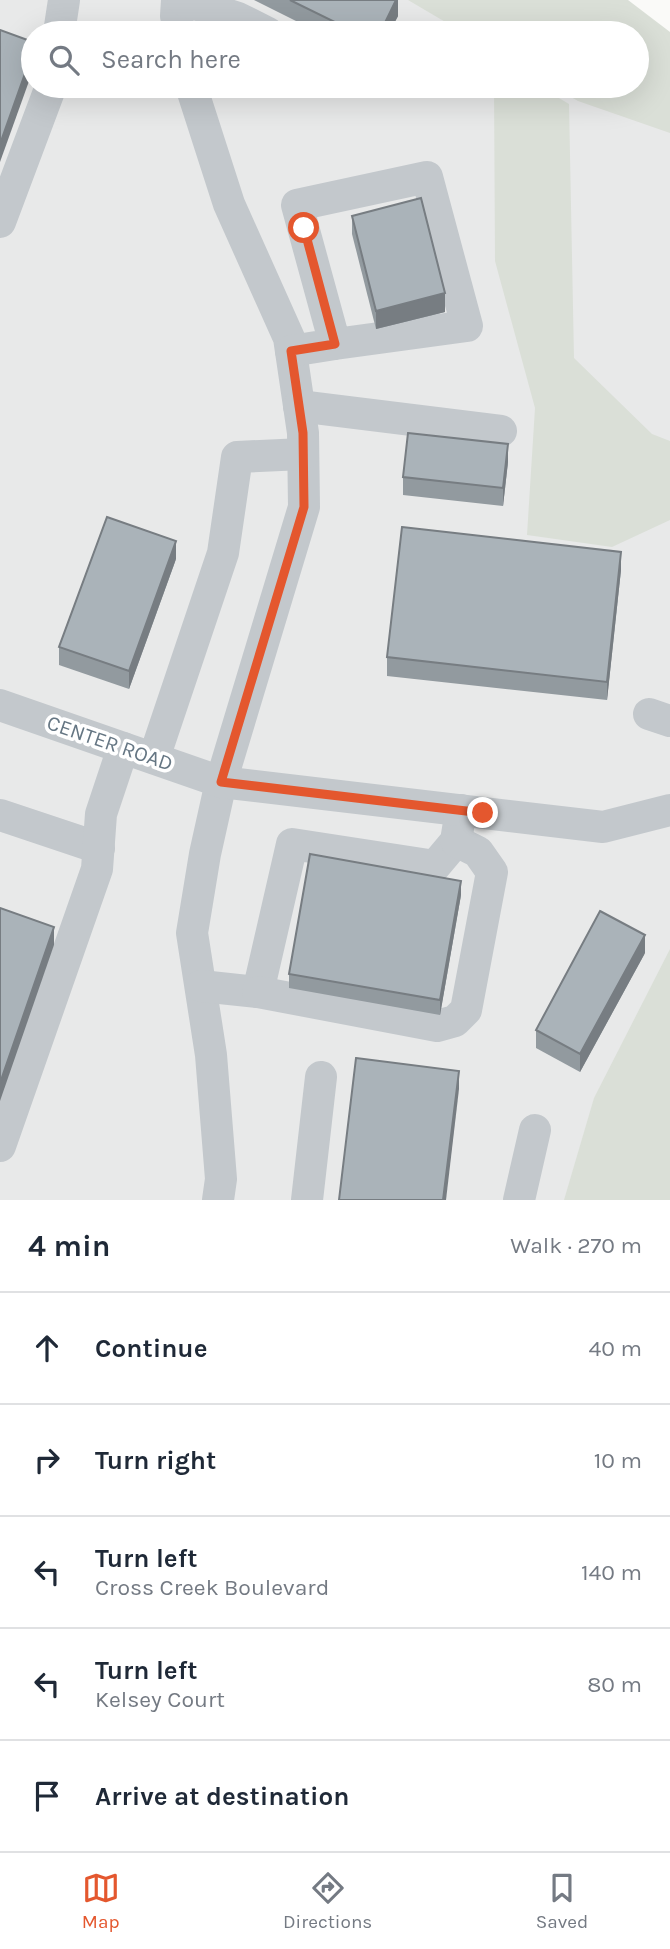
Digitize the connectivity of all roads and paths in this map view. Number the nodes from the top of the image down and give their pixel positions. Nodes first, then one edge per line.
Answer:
1 (64, 0) edge
2 (177, 0) edge
3 (183, 0) edge
4 (61, 21) edge
5 (177, 21) edge
6 (244, 21) edge
7 (46, 98) edge
8 (195, 98) edge
9 (0, 222) edge
10 (335, 344) junction
11 (291, 351) junction
12 (299, 406) junction
13 (501, 432) dead end
14 (303, 454) junction
15 (0, 705) edge
16 (123, 748) junction
17 (154, 758) junction
18 (221, 782) junction
19 (461, 810) junction
20 (670, 810) edge
21 (0, 815) edge
22 (456, 841) junction
23 (99, 848) junction
24 (201, 986) junction
25 (258, 992) junction
26 (321, 1077) dead end
27 (535, 1130) dead end
28 (0, 1146) edge
29 (218, 1200) edge
30 (307, 1200) edge
31 (519, 1200) edge

1 - 4 street
2 - 5 street
3 - 6 street
7 - 9 street
8 - 11 street
10 - 10 street
10 - 11 street
11 - 12 street
12 - 13 street
12 - 14 street
14 - 17 street
14 - 18 street
15 - 16 street, CENTER ROAD
16 - 17 street, CENTER ROAD
16 - 23 street
17 - 18 street, CENTER ROAD
18 - 19 street, CENTER ROAD
18 - 24 street
19 - 20 street, CENTER ROAD
19 - 22 street
21 - 23 street
22 - 25 street
22 - 25 street
23 - 28 street
24 - 25 street
24 - 29 street
26 - 30 street
27 - 31 street

